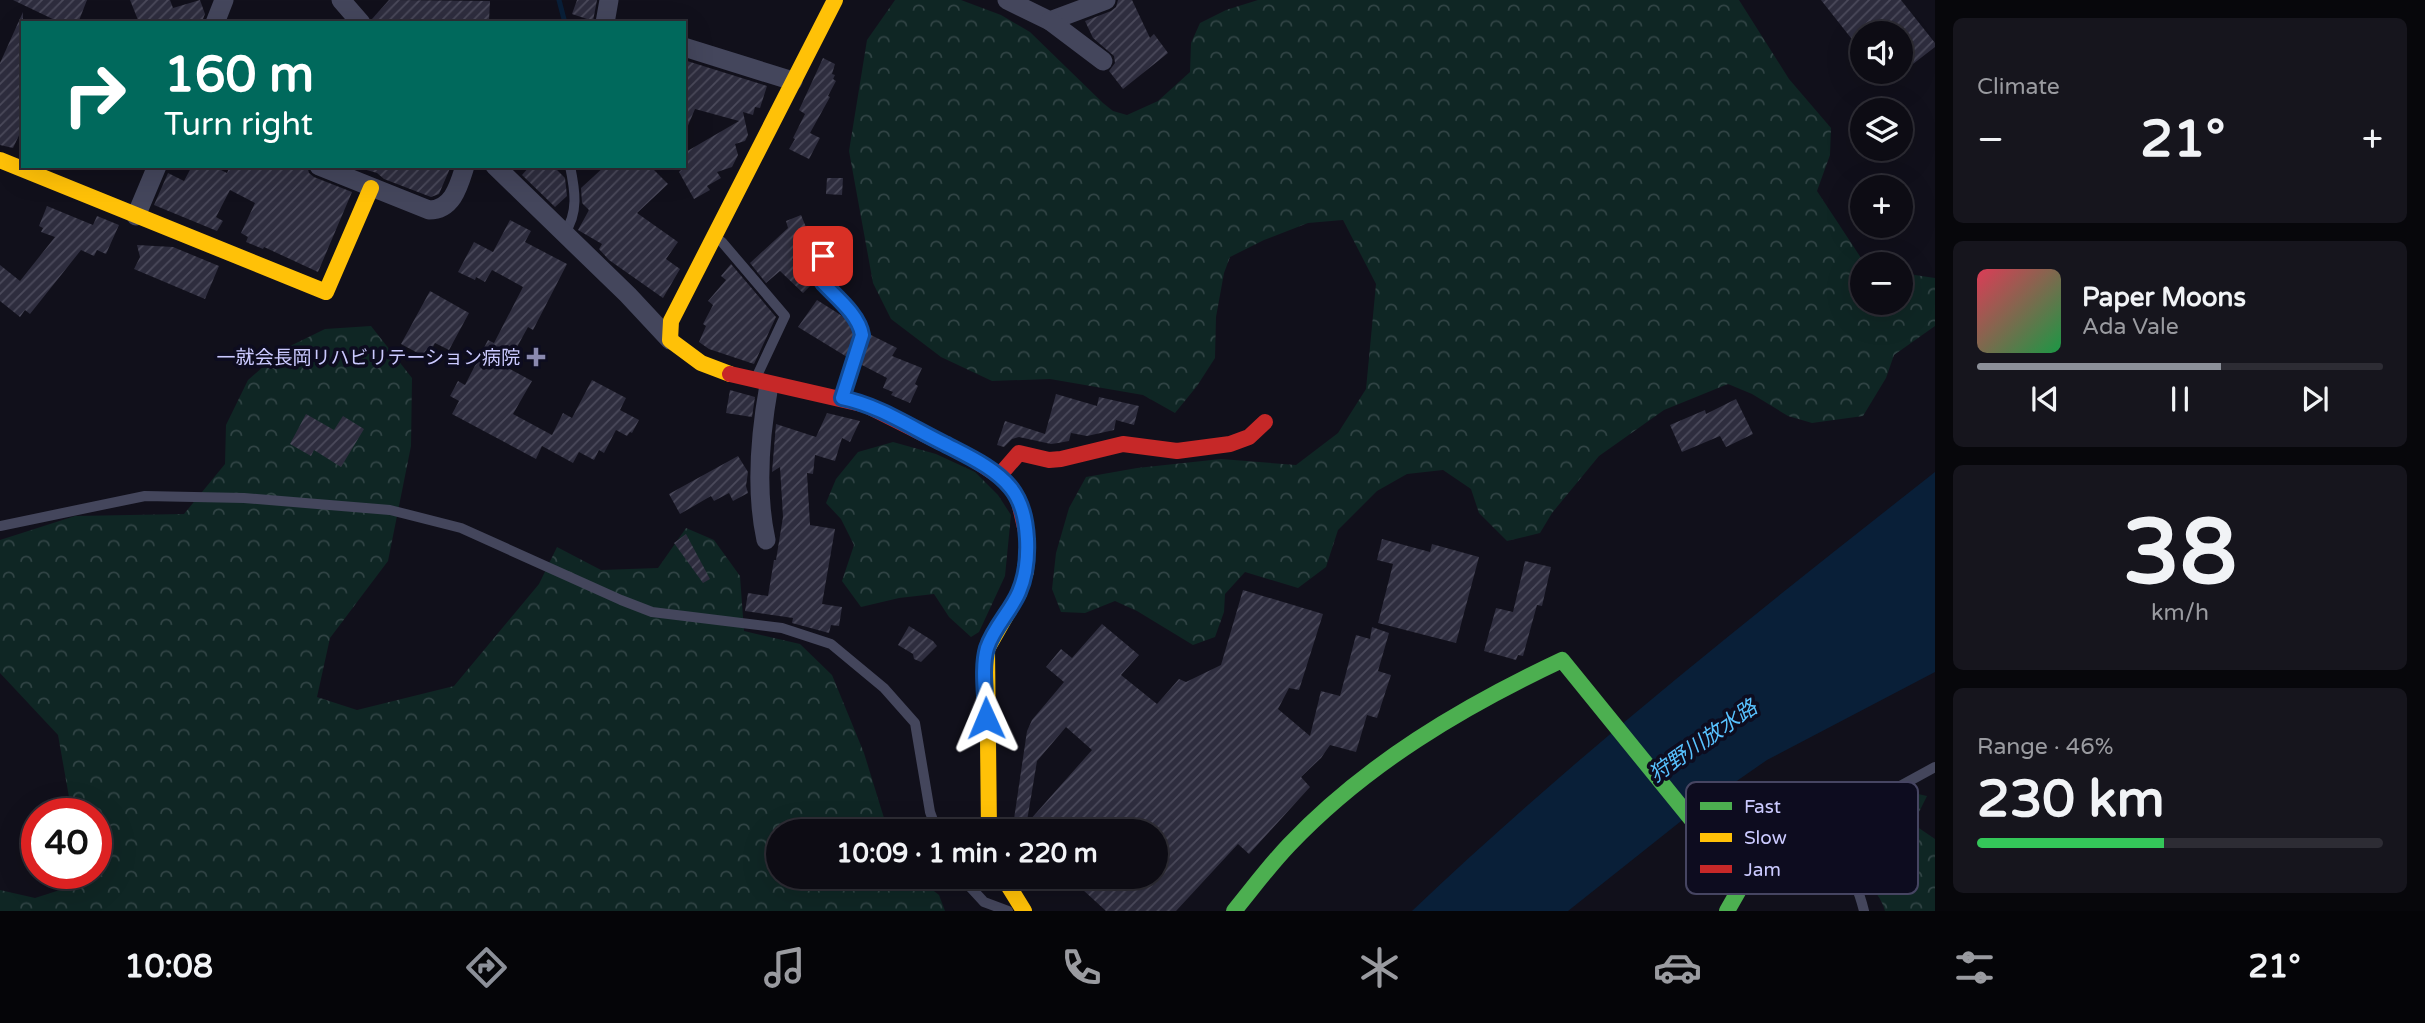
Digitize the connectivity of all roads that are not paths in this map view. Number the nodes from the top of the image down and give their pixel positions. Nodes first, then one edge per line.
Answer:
1 (224, 0) edge
2 (341, 0) edge
3 (609, 0) edge
4 (1007, 0) edge
5 (1106, 0) edge
6 (831, 1) edge
7 (216, 21) edge
8 (359, 21) edge
9 (605, 21) edge
10 (1050, 21) junction
11 (686, 48) edge
12 (1102, 61) dead end
13 (793, 81) junction
14 (0, 160) edge
15 (156, 168) edge
16 (324, 168) edge
17 (464, 168) edge
18 (497, 168) edge
19 (570, 168) edge
20 (371, 188) junction
21 (136, 216) junction
22 (564, 234) junction
23 (714, 236) junction
24 (821, 239) dead end
25 (670, 340) junction
26 (761, 383) junction
27 (842, 398) junction
28 (1265, 422) dead end
29 (999, 476) junction
30 (0, 526) edge
31 (765, 541) dead end
32 (1935, 767) edge
33 (1908, 782) edge
34 (1686, 812) edge
35 (933, 819) edge
36 (989, 819) edge
37 (972, 889) edge
38 (1010, 889) edge
39 (1737, 894) edge
40 (1009, 911) edge
41 (1024, 911) edge
42 (1234, 911) edge
43 (1727, 911) edge

1 - 7 street
2 - 8 street
3 - 9 street
4 - 10 street
5 - 10 street
6 - 13 street
10 - 12 street
11 - 13 street
13 - 23 street
14 - 21 street
15 - 21 street
16 - 20 street
17 - 20 street
18 - 22 street
19 - 22 lane
20 - 21 street
22 - 25 street
23 - 25 street
23 - 26 lane
24 - 27 lane
25 - 26 street
26 - 27 street
26 - 31 street
27 - 29 street
28 - 29 street
29 - 36 street
30 - 35 lane
32 - 33 lane
34 - 42 street
37 - 40 lane
38 - 41 street
39 - 43 street

